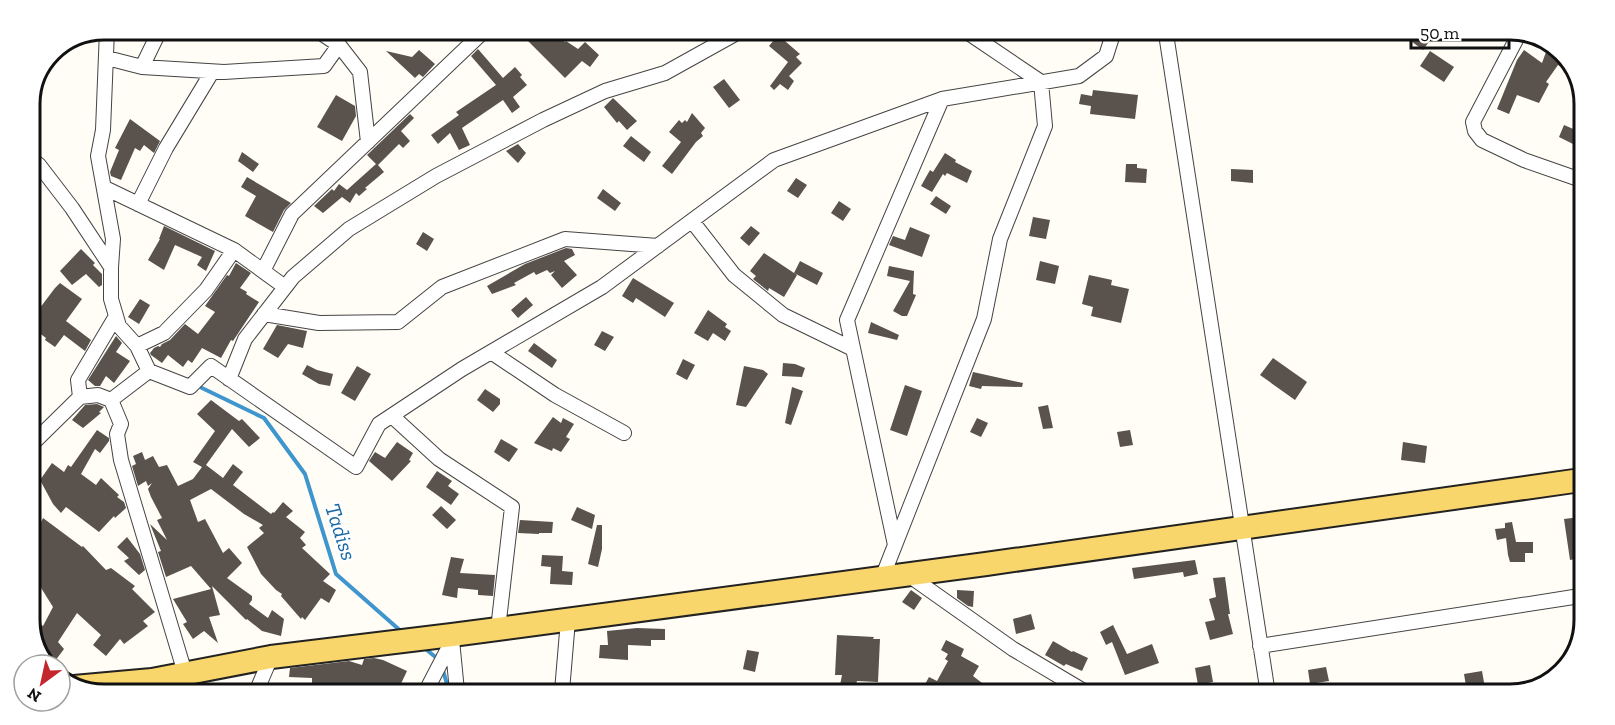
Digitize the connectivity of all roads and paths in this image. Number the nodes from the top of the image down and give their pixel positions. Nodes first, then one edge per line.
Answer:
1 (107, 40) edge
2 (155, 40) edge
3 (332, 40) edge
4 (475, 40) edge
5 (724, 40) edge
6 (980, 40) edge
7 (1111, 40) edge
8 (1167, 40) edge
9 (1515, 41) edge
10 (339, 45) junction
11 (107, 58) junction
12 (142, 67) junction
13 (212, 72) junction
14 (1041, 82) junction
15 (942, 99) junction
16 (368, 141) junction
17 (41, 168) edge
18 (1574, 178) edge
19 (105, 188) junction
20 (138, 204) junction
21 (692, 221) junction
22 (658, 246) junction
23 (234, 250) junction
24 (111, 267) junction
25 (263, 271) junction
26 (285, 287) junction
27 (264, 314) junction
28 (116, 316) junction
29 (137, 346) junction
30 (853, 350) junction
31 (491, 352) junction
32 (149, 371) junction
33 (229, 379) junction
34 (80, 398) junction
35 (111, 400) junction
36 (392, 416) junction
37 (624, 433) dead end
38 (41, 435) edge
39 (1574, 481) edge
40 (1243, 529) junction
41 (895, 545) junction
42 (908, 574) junction
43 (882, 578) junction
44 (1574, 597) edge
45 (568, 620) junction
46 (498, 629) junction
47 (452, 638) junction
48 (1260, 646) junction
49 (271, 657) junction
50 (185, 673) junction
51 (152, 684) edge
52 (260, 684) edge
53 (429, 684) edge
54 (456, 684) edge
55 (563, 684) edge
56 (1073, 684) edge
57 (1266, 684) edge

1 - 11 street
2 - 12 street
3 - 10 street
4 - 16 street
5 - 26 street
6 - 14 street
7 - 14 street
8 - 40 street
9 - 18 street
10 - 13 street
10 - 16 street
11 - 12 street
11 - 19 street
12 - 13 street
13 - 20 street
14 - 15 street
14 - 41 street
15 - 21 street
15 - 30 street
16 - 25 street
17 - 24 street
19 - 20 street
19 - 24 street
20 - 23 street
21 - 22 street
21 - 30 street
22 - 27 street
22 - 31 street
23 - 25 street
23 - 29 street
24 - 28 street
25 - 26 street
26 - 27 street
27 - 33 street
28 - 29 street
28 - 34 street
29 - 32 street
30 - 41 street
31 - 36 street
31 - 37 street
32 - 33 street
32 - 35 street
33 - 36 street
34 - 35 street
34 - 38 street
35 - 50 street
36 - 46 street
39 - 40 main road
40 - 42 main road
40 - 48 street
41 - 43 street
42 - 43 main road
42 - 56 street
43 - 45 main road
44 - 48 street
45 - 46 main road
45 - 55 street
46 - 47 main road
47 - 49 main road
47 - 53 street
47 - 54 street
48 - 57 street
49 - 50 main road
49 - 52 street
50 - 51 main road

